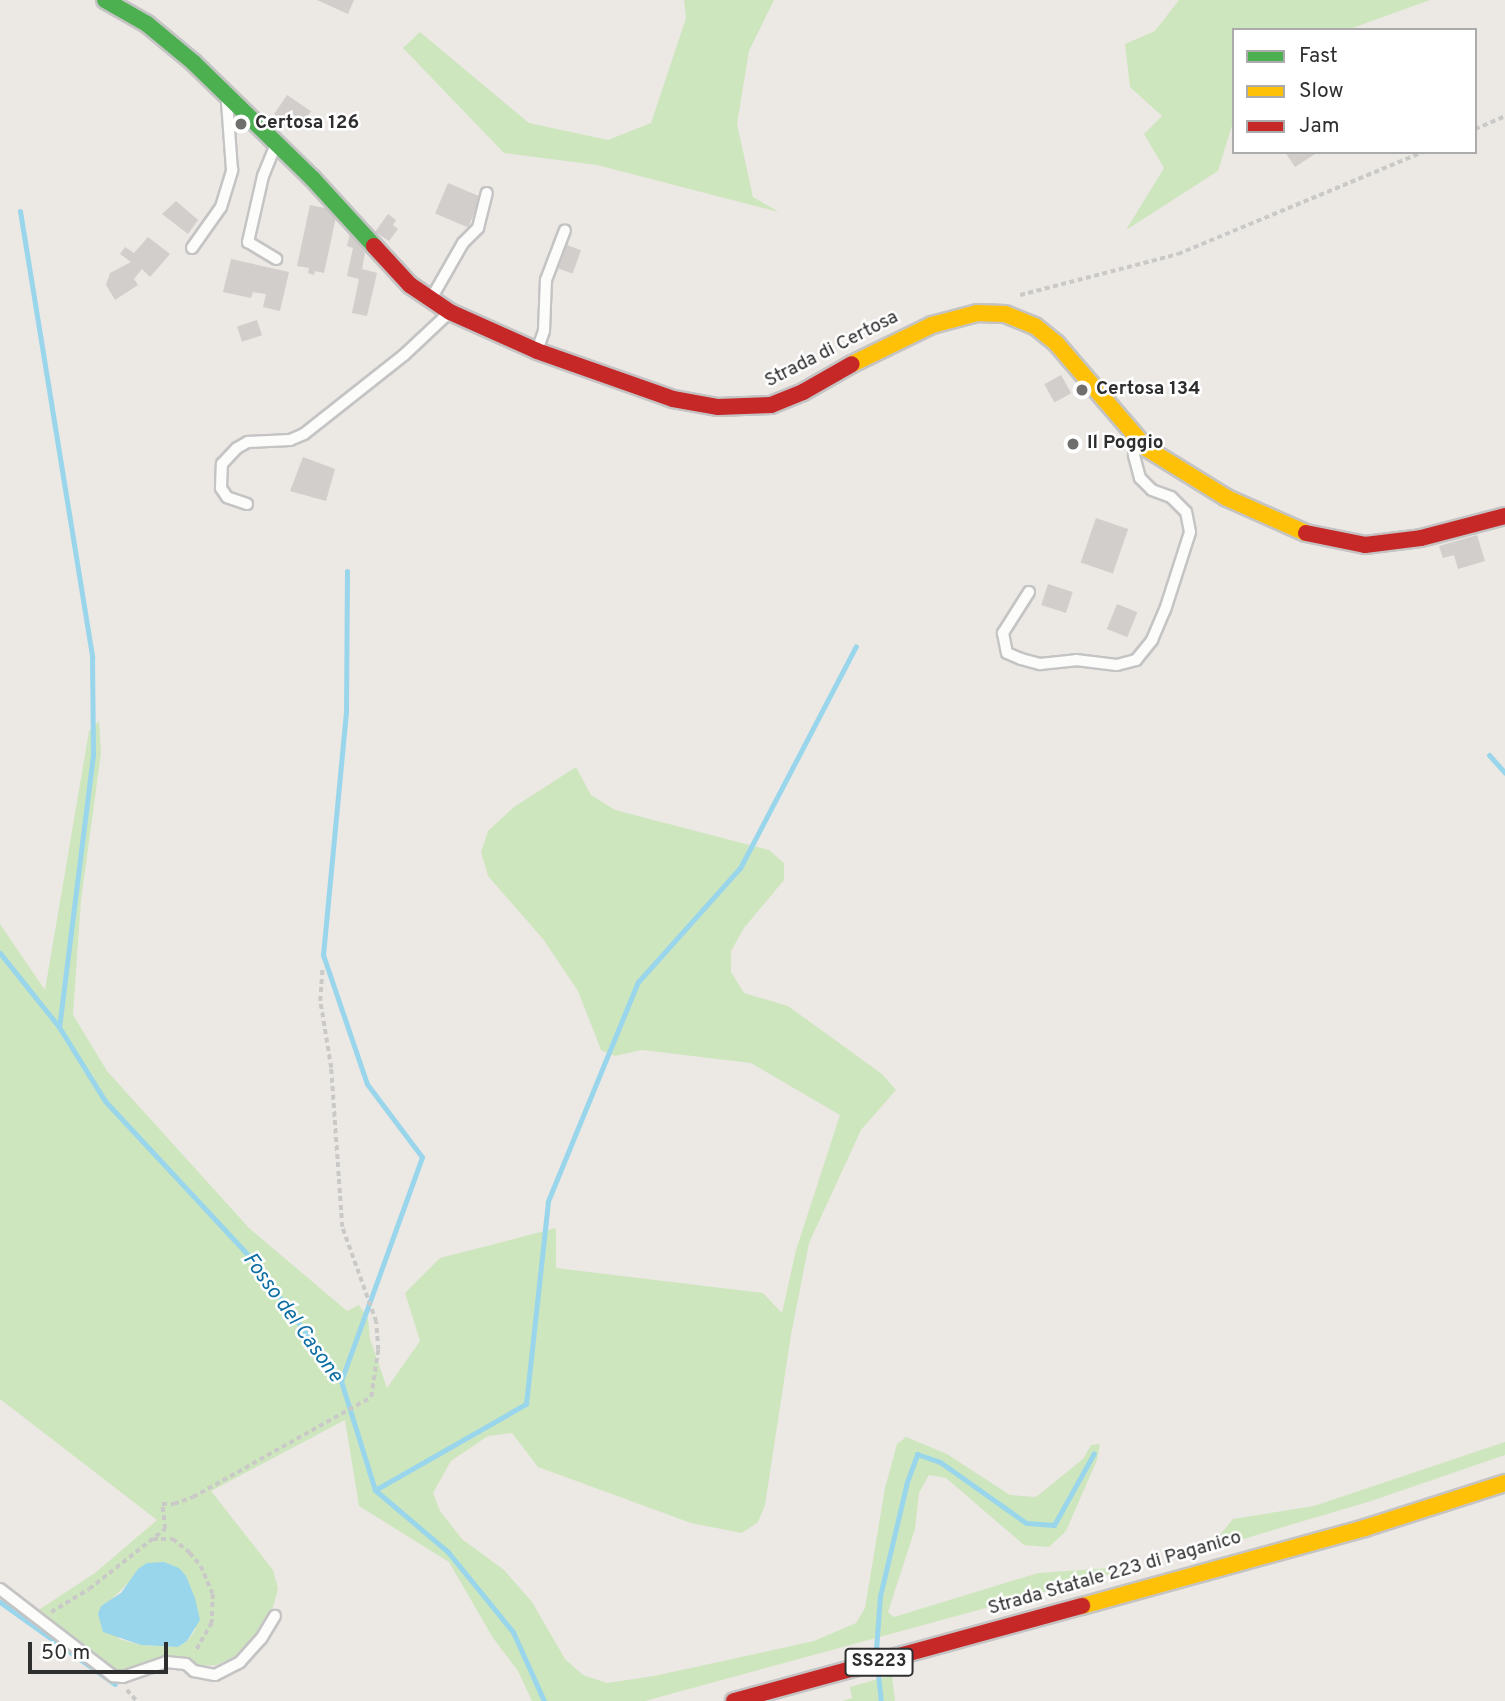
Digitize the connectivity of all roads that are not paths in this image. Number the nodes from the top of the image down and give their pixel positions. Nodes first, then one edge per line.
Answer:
1 (105, 0) edge
2 (227, 94) junction
3 (276, 144) junction
4 (487, 193) dead end
5 (565, 230) dead end
6 (192, 248) dead end
7 (276, 259) dead end
8 (431, 299) junction
9 (450, 312) junction
10 (537, 351) junction
11 (1138, 442) junction
12 (247, 504) dead end
13 (1505, 516) edge
14 (1029, 592) dead end
15 (1505, 1483) edge
16 (0, 1589) edge
17 (275, 1616) dead end
18 (734, 1701) edge

1 - 2 main road, Strada di Certosa
2 - 3 main road, Strada di Certosa
2 - 6 lane
3 - 7 lane
3 - 8 main road, Strada di Certosa
4 - 8 lane
5 - 10 lane
8 - 9 main road, Strada di Certosa
9 - 10 main road, Strada di Certosa
9 - 12 lane
10 - 11 main road, Strada di Certosa
11 - 13 main road, Strada di Certosa
11 - 14 lane
15 - 18 main road, Strada Statale 223 di Paganico / SS223
16 - 17 lane

